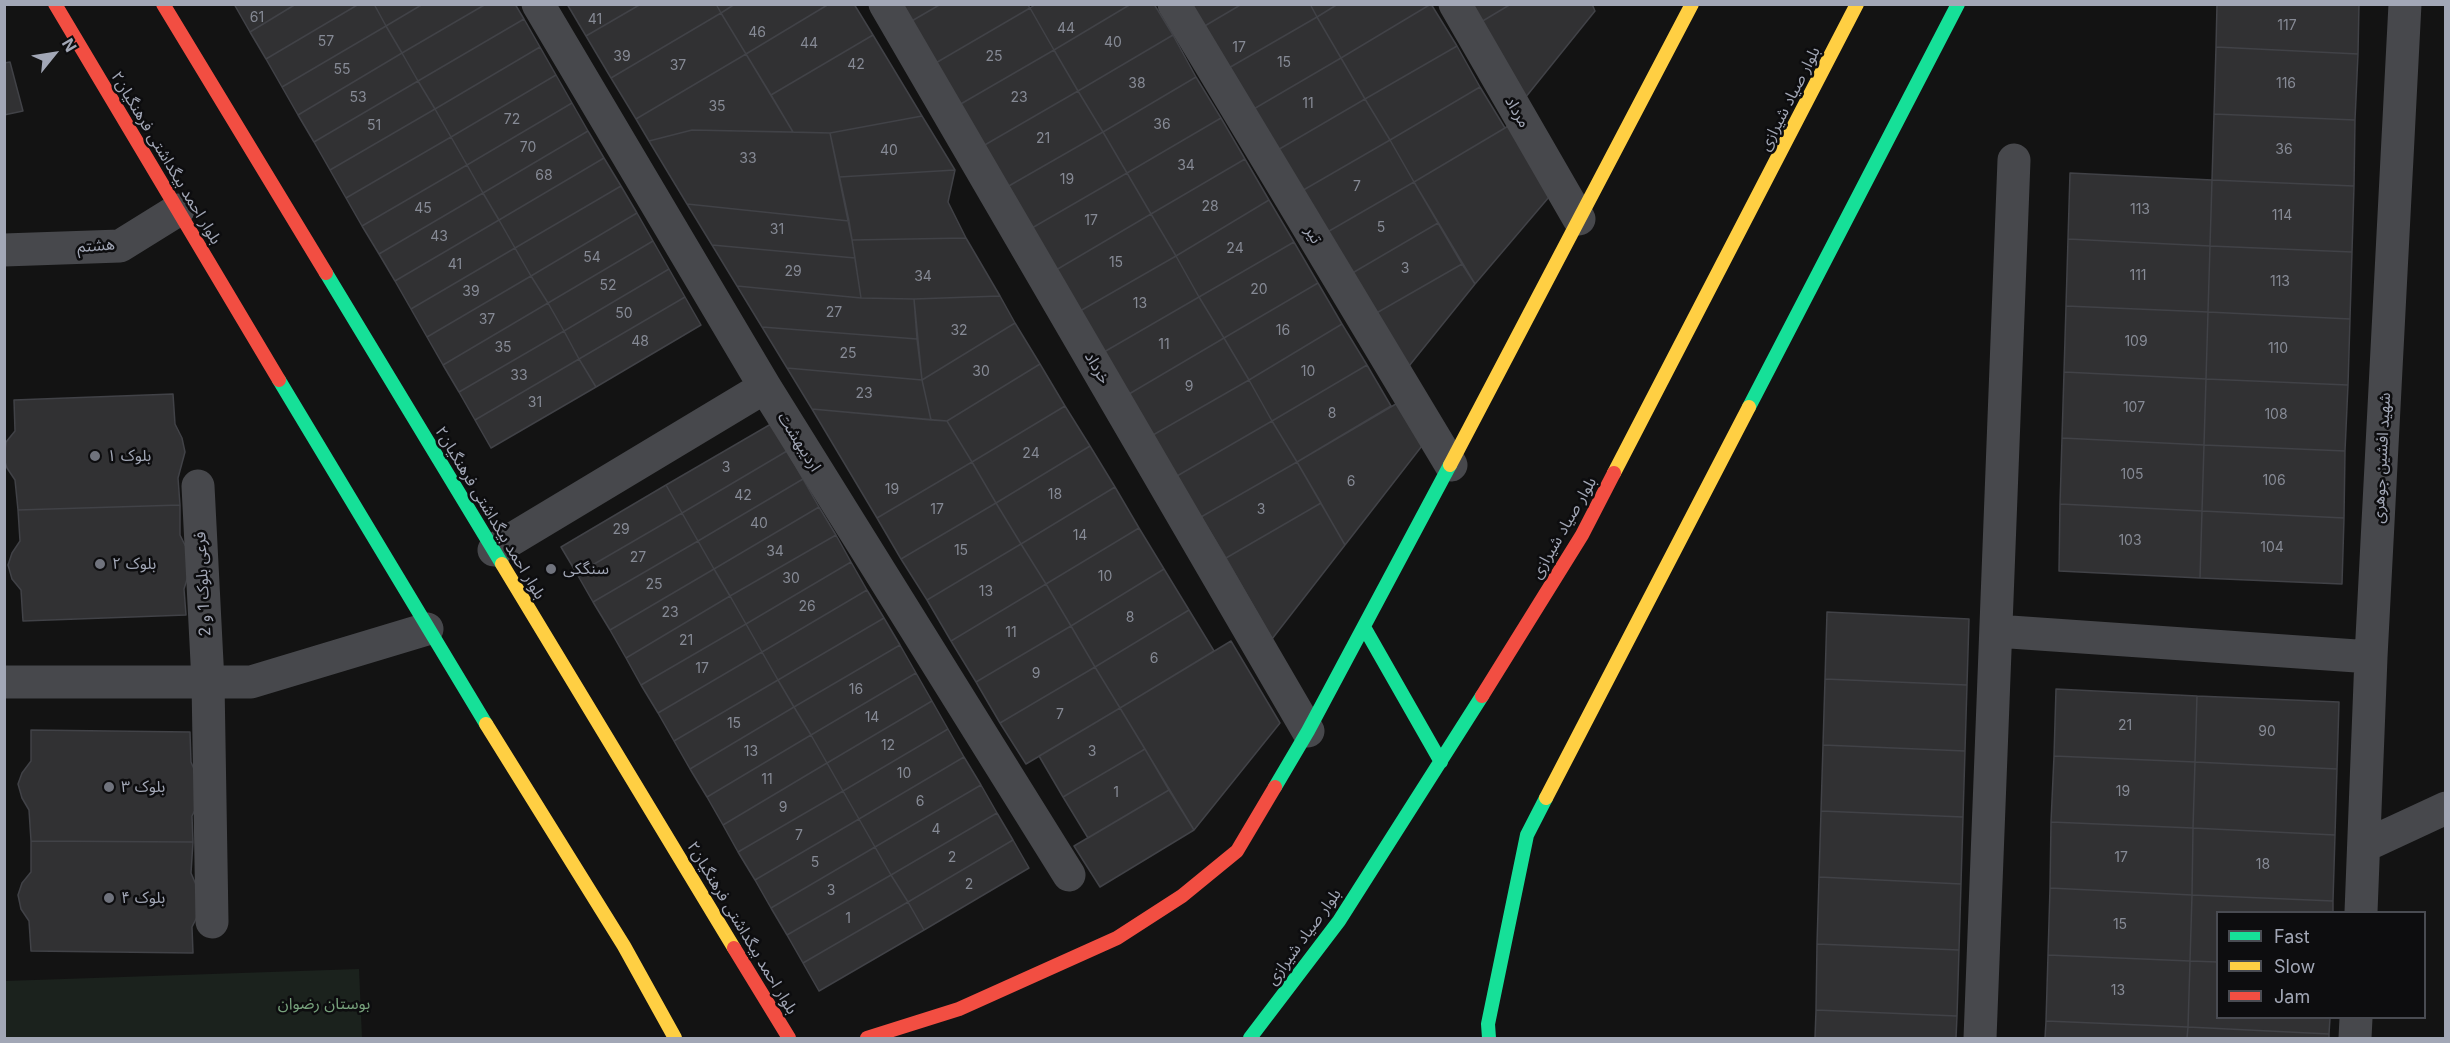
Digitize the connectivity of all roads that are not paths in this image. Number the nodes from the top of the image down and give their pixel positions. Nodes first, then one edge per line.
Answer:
1 (55, 4) edge
2 (163, 4) edge
3 (538, 4) edge
4 (885, 4) edge
5 (1174, 4) edge
6 (1455, 4) edge
7 (1692, 4) edge
8 (1857, 4) edge
9 (1958, 4) edge
10 (2405, 4) edge
11 (2014, 160) dead end
12 (178, 210) junction
13 (1579, 219) junction
14 (4, 250) edge
15 (765, 387) junction
16 (1451, 465) junction
17 (198, 486) dead end
18 (494, 550) junction
19 (1364, 627) junction
20 (427, 629) junction
21 (1996, 631) junction
22 (2371, 657) junction
23 (4, 682) edge
24 (208, 682) junction
25 (1308, 730) junction
26 (1442, 762) junction
27 (2445, 807) edge
28 (2364, 846) junction
29 (1069, 875) dead end
30 (2361, 911) edge
31 (212, 922) dead end
32 (2356, 1019) edge
33 (675, 1038) edge
34 (789, 1038) edge
35 (867, 1038) edge
36 (1250, 1038) edge
37 (1490, 1038) edge
38 (1980, 1038) edge
39 (2355, 1038) edge

1 - 12 main road, بلوار احمد بیگداشتی فرهنگیان۲
2 - 18 main road, بلوار احمد بیگداشتی فرهنگیان۲
3 - 15 street, اردیبهشت
4 - 25 street, خرداد
5 - 16 street, تیر
6 - 13 street, مرداد
7 - 13 main road
8 - 26 main road, بلوار صیاد شیرازی
9 - 37 main road
10 - 22 street, شهید افشین جوهری
11 - 21 street
12 - 14 street, هشتم
12 - 20 main road, بلوار احمد بیگداشتی فرهنگیان۲
13 - 16 main road
15 - 18 street
15 - 29 street, اردیبهشت
16 - 19 main road
17 - 24 street, فرعی بلوک 1 و 2
18 - 34 main road, بلوار احمد بیگداشتی فرهنگیان۲
19 - 25 main road
19 - 26 main road
20 - 24 street
20 - 33 main road, بلوار احمد بیگداشتی فرهنگیان۲
21 - 22 street
21 - 38 street
22 - 28 street, شهید افشین جوهری
23 - 24 street
24 - 31 street, فرعی بلوک 1 و 2
25 - 35 main road
26 - 36 main road, بلوار صیاد شیرازی
27 - 28 street
28 - 30 street, شهید افشین جوهری
32 - 39 street

